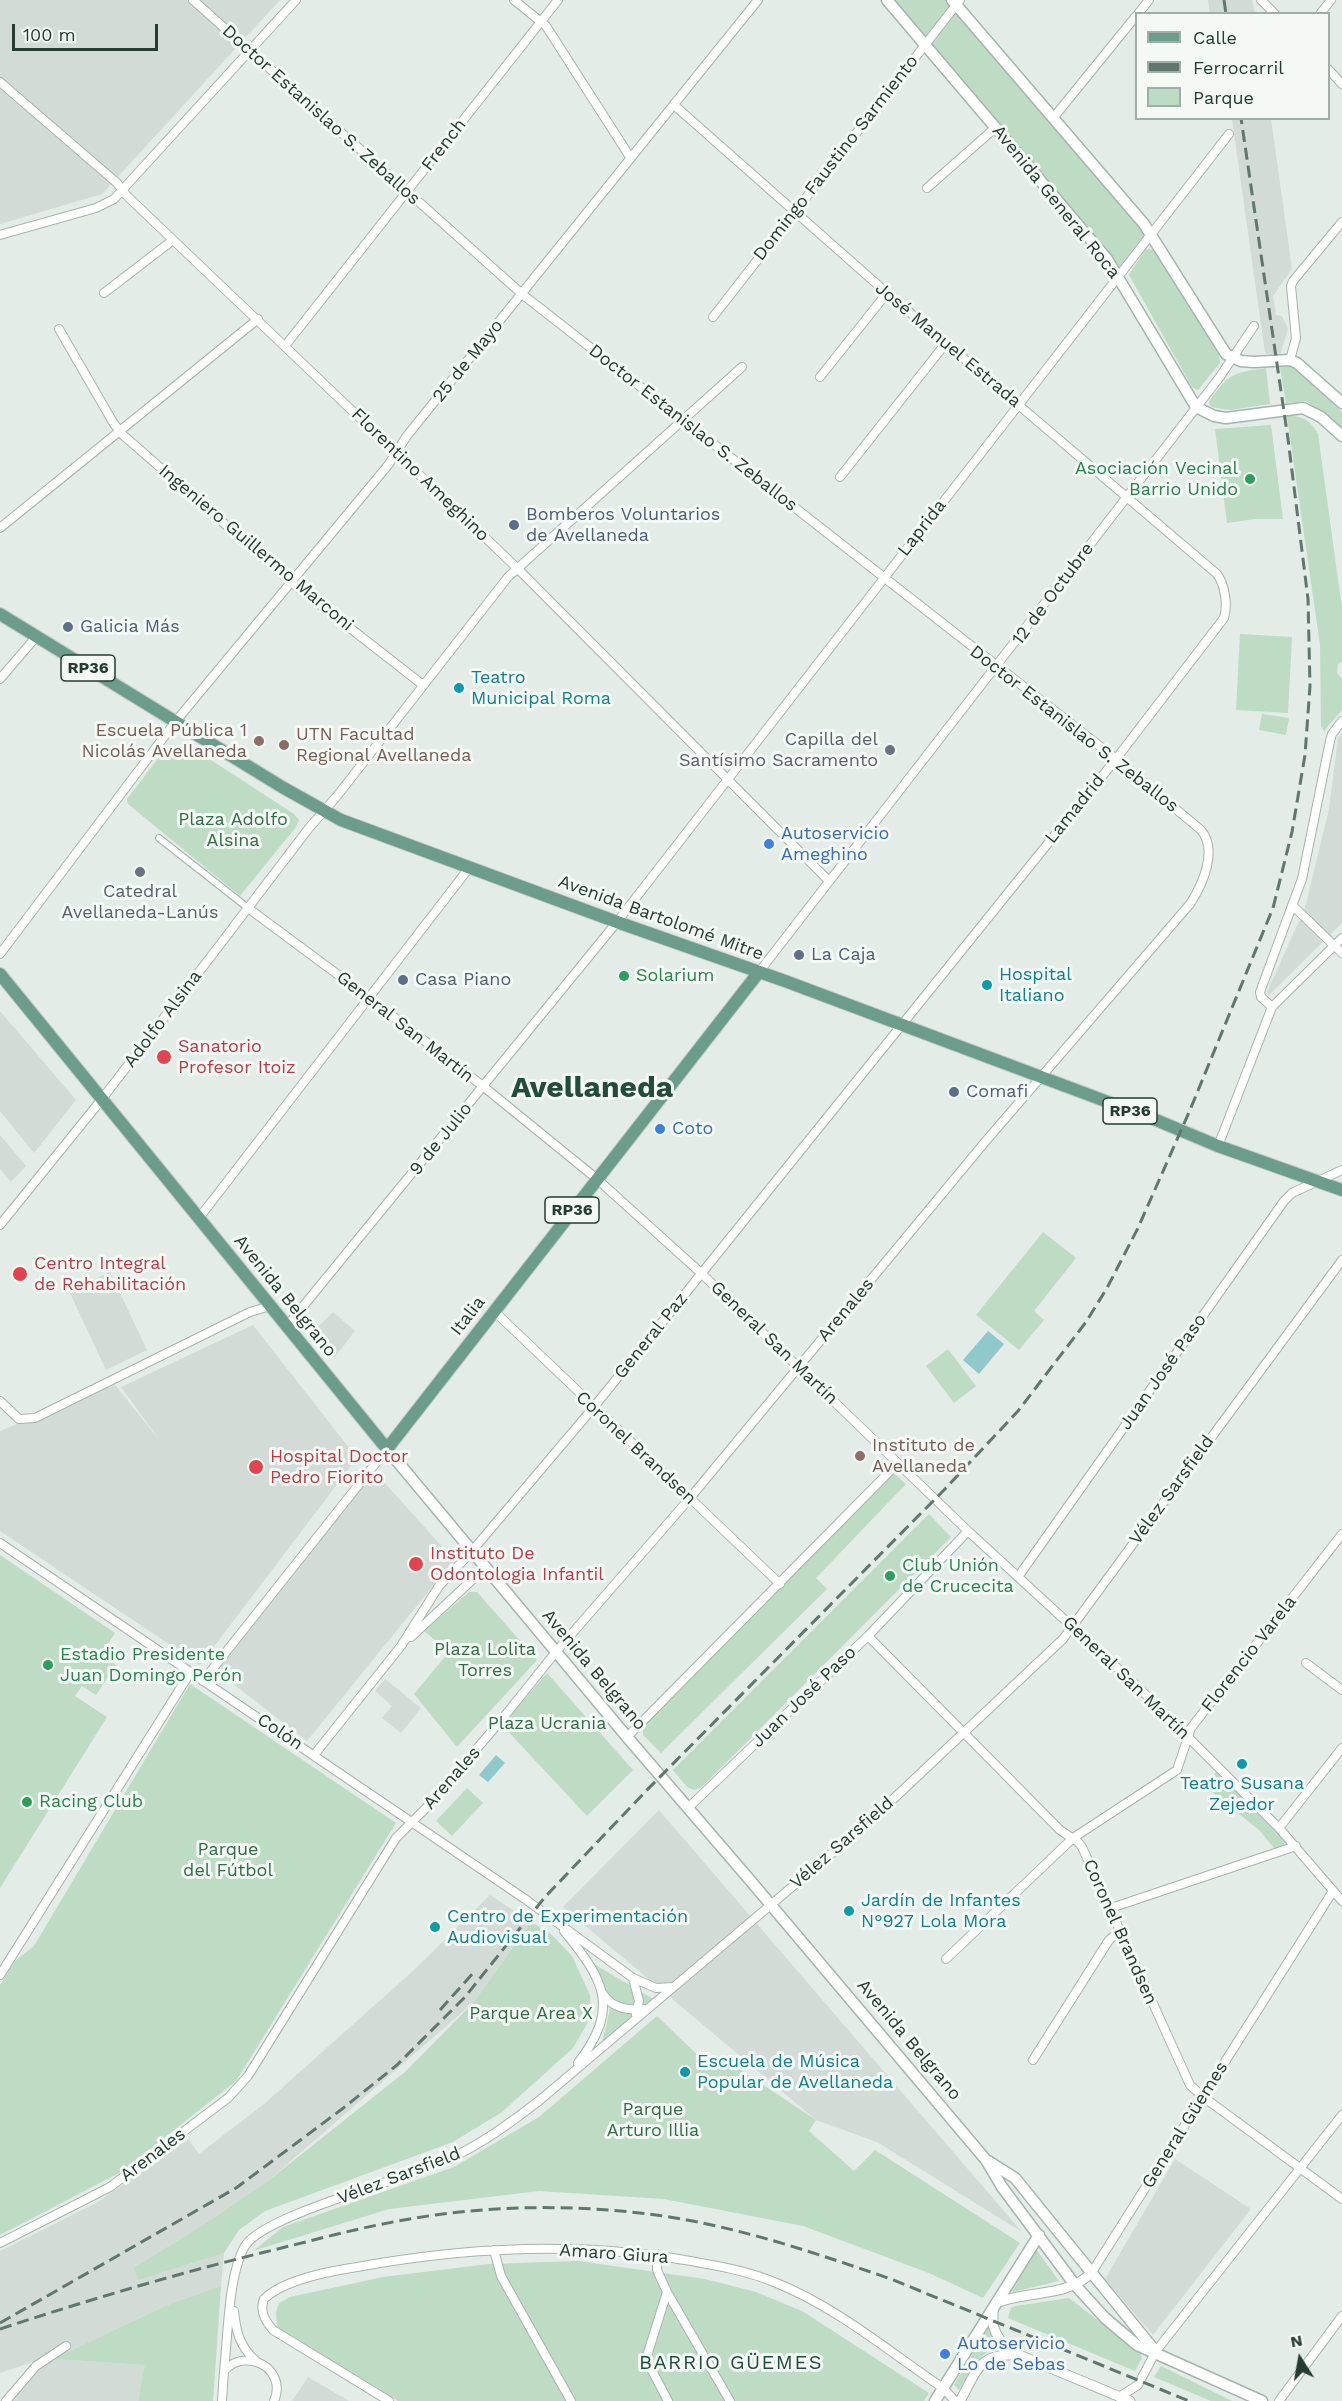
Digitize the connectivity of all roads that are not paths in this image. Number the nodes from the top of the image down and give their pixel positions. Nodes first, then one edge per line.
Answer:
1 (193, 0) edge
2 (297, 0) edge
3 (514, 0) edge
4 (558, 0) edge
5 (758, 0) edge
6 (887, 0) edge
7 (1149, 0) edge
8 (1261, 0) edge
9 (1331, 0) edge
10 (956, 2) edge
11 (1139, 12) edge
12 (1273, 12) edge
13 (1322, 12) edge
14 (1135, 17) edge
15 (541, 20) junction
16 (924, 45) junction
17 (250, 51) junction
18 (1330, 70) edge
19 (0, 82) edge
20 (1342, 84) edge
21 (674, 105) junction
22 (1054, 117) junction
23 (995, 129) junction
24 (1229, 134) dead end
25 (630, 157) junction
26 (927, 188) dead end
27 (123, 191) junction
28 (408, 192) junction
29 (795, 212) junction
30 (1342, 222) edge
31 (1152, 234) junction
32 (0, 235) edge
33 (173, 240) junction
34 (1118, 276) junction
35 (104, 293) dead end
36 (887, 293) junction
37 (522, 294) junction
38 (713, 317) dead end
39 (258, 319) junction
40 (1254, 326) dead end
41 (59, 329) dead end
42 (946, 343) junction
43 (285, 346) junction
44 (1231, 358) junction
45 (1290, 360) junction
46 (742, 367) dead end
47 (820, 377) dead end
48 (1342, 402) edge
49 (1018, 404) junction
50 (1196, 407) junction
51 (683, 421) junction
52 (119, 430) junction
53 (1342, 436) edge
54 (396, 453) junction
55 (840, 477) dead end
56 (1126, 499) junction
57 (0, 528) edge
58 (517, 568) junction
59 (883, 578) junction
60 (291, 582) junction
61 (1222, 584) joint
62 (0, 614) edge
63 (36, 637) junction
64 (997, 667) junction
65 (0, 679) edge
66 (423, 685) junction
67 (1342, 721) edge
68 (176, 722) junction
69 (1116, 759) junction
70 (727, 778) junction
71 (324, 812) junction
72 (1208, 837) joint
73 (159, 838) dead end
74 (469, 868) junction
75 (829, 880) junction
76 (1293, 906) junction
77 (248, 908) junction
78 (617, 922) junction
79 (1342, 938) edge
80 (1334, 945) junction
81 (1342, 953) edge
82 (0, 954) edge
83 (759, 972) junction
84 (0, 974) edge
85 (368, 997) junction
86 (1272, 1007) junction
87 (901, 1025) junction
88 (1041, 1078) junction
89 (483, 1087) junction
90 (102, 1099) junction
91 (1218, 1146) junction
92 (1342, 1170) edge
93 (597, 1179) junction
94 (1321, 1182) junction
95 (1342, 1190) edge
96 (199, 1218) junction
97 (0, 1225) edge
98 (1342, 1260) edge
99 (701, 1273) junction
100 (270, 1306) junction
101 (494, 1311) junction
102 (287, 1326) junction
103 (798, 1366) junction
104 (0, 1401) edge
105 (593, 1408) junction
106 (387, 1449) junction
107 (898, 1463) junction
108 (690, 1498) junction
109 (968, 1531) junction
110 (1342, 1534) edge
111 (0, 1543) edge
112 (472, 1551) junction
113 (486, 1567) junction
114 (1018, 1577) junction
115 (780, 1584) junction
116 (1072, 1626) junction
117 (868, 1635) junction
118 (401, 1646) junction
119 (555, 1653) junction
120 (1306, 1663) dead end
121 (190, 1672) junction
122 (202, 1680) junction
123 (1342, 1690) edge
124 (963, 1733) junction
125 (1186, 1736) junction
126 (627, 1737) junction
127 (1342, 1748) edge
128 (314, 1755) junction
129 (688, 1808) junction
130 (412, 1823) junction
131 (1279, 1828) junction
132 (1073, 1838) junction
133 (1296, 1846) junction
134 (1334, 1891) junction
135 (1342, 1901) edge
136 (771, 1904) junction
137 (1111, 1908) junction
138 (557, 1923) junction
139 (1120, 1931) junction
140 (946, 1959) dead end
141 (0, 1975) edge
142 (633, 1978) junction
143 (675, 1986) junction
144 (602, 1993) junction
145 (647, 2009) junction
146 (638, 2010) junction
147 (633, 2021) junction
148 (1033, 2060) dead end
149 (569, 2076) junction
150 (1202, 2097) junction
151 (1342, 2115) edge
152 (986, 2160) junction
153 (1301, 2167) junction
154 (1342, 2199) edge
155 (1039, 2235) junction
156 (0, 2243) edge
157 (494, 2250) junction
158 (657, 2256) junction
159 (1092, 2272) junction
160 (1075, 2285) junction
161 (233, 2287) junction
162 (667, 2292) junction
163 (995, 2306) junction
164 (1342, 2316) edge
165 (66, 2346) dead end
166 (1156, 2351) junction
167 (1019, 2355) junction
168 (257, 2362) junction
169 (224, 2371) junction
170 (943, 2388) junction
171 (1119, 2397) junction
172 (6, 2401) edge
173 (222, 2401) edge
174 (274, 2401) edge
175 (389, 2401) edge
176 (571, 2401) edge
177 (668, 2401) edge
178 (730, 2401) edge
179 (934, 2401) edge
180 (957, 2401) edge
181 (1130, 2401) edge
182 (1263, 2401) edge
183 (1279, 2401) edge

1 - 17 street, Doctor Estanislao S. Zeballos
2 - 17 street
3 - 15 street
4 - 15 street, French
5 - 21 street, 25 de Mayo
6 - 16 main road, Avenida General Roca
7 - 11 street
8 - 12 street
9 - 13 street
10 - 16 street, Domingo Faustino Sarmiento
10 - 22 main road
14 - 22 street
15 - 25 street
15 - 28 street, French
16 - 23 main road, Avenida General Roca
16 - 29 street, Domingo Faustino Sarmiento
17 - 27 street
17 - 28 street, Doctor Estanislao S. Zeballos
18 - 20 street
19 - 27 street, Florentino Ameghino
21 - 25 street, 25 de Mayo
21 - 29 street, José Manuel Estrada
22 - 31 main road
23 - 26 street
23 - 34 main road, Avenida General Roca
24 - 31 street, Laprida
25 - 37 street, 25 de Mayo
27 - 32 street
27 - 33 street, Florentino Ameghino
28 - 37 street, Doctor Estanislao S. Zeballos
28 - 43 street, French
29 - 36 street, José Manuel Estrada
29 - 38 street, Domingo Faustino Sarmiento
30 - 45 street
31 - 34 street, Laprida
31 - 44 main road
33 - 35 street
33 - 39 street, Florentino Ameghino
34 - 49 street, Laprida
34 - 50 main road, Avenida General Roca
36 - 42 street, José Manuel Estrada
36 - 47 street
37 - 51 street, Doctor Estanislao S. Zeballos
37 - 54 street, 25 de Mayo
39 - 43 street, Florentino Ameghino
39 - 52 street
40 - 44 street, 12 de Octubre
41 - 52 street, Ingeniero Guillermo Marconi
42 - 49 street, José Manuel Estrada
42 - 55 street
43 - 54 street, Florentino Ameghino
44 - 45 main road
44 - 50 street, 12 de Octubre
45 - 48 main road
46 - 51 street
49 - 56 street, José Manuel Estrada
49 - 59 street, Laprida
50 - 53 main road
50 - 56 street, 12 de Octubre
51 - 58 street
51 - 59 street, Doctor Estanislao S. Zeballos
52 - 57 street
52 - 60 street, Ingeniero Guillermo Marconi
54 - 58 street, Florentino Ameghino
54 - 60 street, 25 de Mayo
56 - 61 street, José Manuel Estrada
56 - 64 street, 12 de Octubre
58 - 66 street
58 - 70 street, Florentino Ameghino
59 - 64 street, Doctor Estanislao S. Zeballos
59 - 70 street, Laprida
60 - 66 street, Ingeniero Guillermo Marconi
60 - 68 street, 25 de Mayo
61 - 69 street, Lamadrid
62 - 63 main road, Avenida Bartolomé Mitre / RP36
63 - 65 street
63 - 68 main road, Avenida Bartolomé Mitre / RP36
64 - 69 street, Doctor Estanislao S. Zeballos
64 - 75 street, 12 de Octubre
66 - 71 street
67 - 76 street
68 - 71 main road, Avenida Bartolomé Mitre / RP36
68 - 82 street, 25 de Mayo
69 - 72 street, Doctor Estanislao S. Zeballos
69 - 87 street, Lamadrid
70 - 75 street, Florentino Ameghino
70 - 78 street, Laprida
71 - 74 main road, Avenida Bartolomé Mitre / RP36
71 - 77 street, Adolfo Alsina
72 - 88 street, Arenales
73 - 77 street, General San Martín
74 - 78 main road, Avenida Bartolomé Mitre / RP36
74 - 85 street
75 - 83 street, 12 de Octubre
76 - 80 street
76 - 86 street
77 - 85 street, General San Martín
77 - 90 street, Adolfo Alsina
78 - 83 main road, Avenida Bartolomé Mitre / RP36
78 - 89 street, 9 de Julio
79 - 80 street
80 - 81 street
80 - 86 street
83 - 87 main road, Avenida Bartolomé Mitre / RP36
83 - 93 main road, Italia / RP36
84 - 90 main road, Avenida Belgrano
85 - 89 street, General San Martín
85 - 96 street
86 - 91 street
87 - 88 main road, Avenida Bartolomé Mitre / RP36
87 - 99 street, General Paz
88 - 91 main road, Avenida Bartolomé Mitre / RP36
88 - 103 street, Arenales
89 - 93 street, General San Martín
89 - 102 street, 9 de Julio
90 - 96 main road, Avenida Belgrano
90 - 97 street, Adolfo Alsina
91 - 94 main road, Avenida Bartolomé Mitre / RP36
92 - 94 street, Juan José Paso
93 - 99 street, General San Martín
93 - 101 main road, Italia / RP36
94 - 95 main road, Avenida Bartolomé Mitre / RP36
94 - 114 street, Juan José Paso
96 - 100 main road, Avenida Belgrano
98 - 116 street, Vélez Sarsfield
99 - 103 street, General San Martín
99 - 105 street, General Paz
100 - 102 main road, Avenida Belgrano
100 - 104 street
101 - 105 street, Coronel Brandsen
101 - 106 main road, Italia / RP36
102 - 106 main road, Avenida Belgrano
103 - 107 street, General San Martín
103 - 108 street, Arenales
105 - 108 street, Coronel Brandsen
105 - 112 street, General Paz
106 - 112 main road, Avenida Belgrano
106 - 122 street, Italia
107 - 109 street, General San Martín
107 - 115 street
108 - 115 street, Coronel Brandsen
108 - 119 street, Arenales
109 - 114 street, General San Martín
109 - 117 street, Juan José Paso
110 - 125 street, Florencio Varela
111 - 121 street, Colón
112 - 113 main road, Avenida Belgrano
112 - 118 street, General Paz
113 - 118 street, General Paz
113 - 119 main road, Avenida Belgrano
114 - 116 street, General San Martín
115 - 126 street
116 - 124 street, Vélez Sarsfield
116 - 125 street, General San Martín
117 - 124 street, Coronel Brandsen
117 - 129 street, Juan José Paso
118 - 128 street, General Paz
119 - 126 main road, Avenida Belgrano
119 - 130 street, Arenales
120 - 123 street
121 - 122 street, Colón
121 - 141 street
122 - 128 street, Colón
124 - 132 street, Coronel Brandsen
124 - 136 street, Vélez Sarsfield
125 - 131 street, General San Martín
125 - 132 street, Florencio Varela
126 - 129 main road, Avenida Belgrano
127 - 131 street
128 - 130 street, Colón
129 - 136 main road, Avenida Belgrano
130 - 138 street, Colón
130 - 156 street, Arenales
131 - 133 street, General San Martín
132 - 137 street, Coronel Brandsen
132 - 140 street, Florencio Varela
133 - 134 street, General San Martín
133 - 137 street
134 - 135 street, General San Martín
134 - 150 street, General Güemes
136 - 143 street, Vélez Sarsfield
136 - 152 main road, Avenida Belgrano
137 - 139 street, Coronel Brandsen
138 - 142 street, Colón
138 - 144 street, Colón
139 - 148 street
139 - 150 street, Coronel Brandsen
142 - 143 street, Colón
142 - 146 street
143 - 145 street, Vélez Sarsfield
144 - 146 street
144 - 149 street, Colón
145 - 146 street
145 - 147 street, Vélez Sarsfield
146 - 147 street
147 - 149 street, Vélez Sarsfield
149 - 161 street, Vélez Sarsfield
150 - 153 street, Coronel Brandsen
150 - 159 street, General Güemes
151 - 153 street
152 - 155 main road, Avenida Belgrano
152 - 159 main road, Avenida Belgrano
153 - 154 street, Coronel Brandsen
153 - 166 street
155 - 160 main road, Avenida Belgrano
155 - 163 main road
157 - 158 street, Amaro Giura
157 - 175 street, Amaro Giura
157 - 176 street
158 - 162 street
158 - 170 street, Amaro Giura
159 - 160 street, General Güemes
159 - 166 main road, Avenida Belgrano
160 - 163 street, General Güemes
160 - 166 main road, Avenida Belgrano
161 - 168 street, Vélez Sarsfield
161 - 169 street, Vélez Sarsfield
162 - 177 street
162 - 178 street
163 - 167 street
163 - 170 main road
164 - 183 street
165 - 172 street
166 - 171 street
166 - 182 main road, Avenida Belgrano
167 - 171 street
167 - 180 street
168 - 169 street
168 - 174 street, Vélez Sarsfield
169 - 173 street, Vélez Sarsfield
170 - 179 main road
170 - 180 street, Amaro Giura
171 - 181 street

